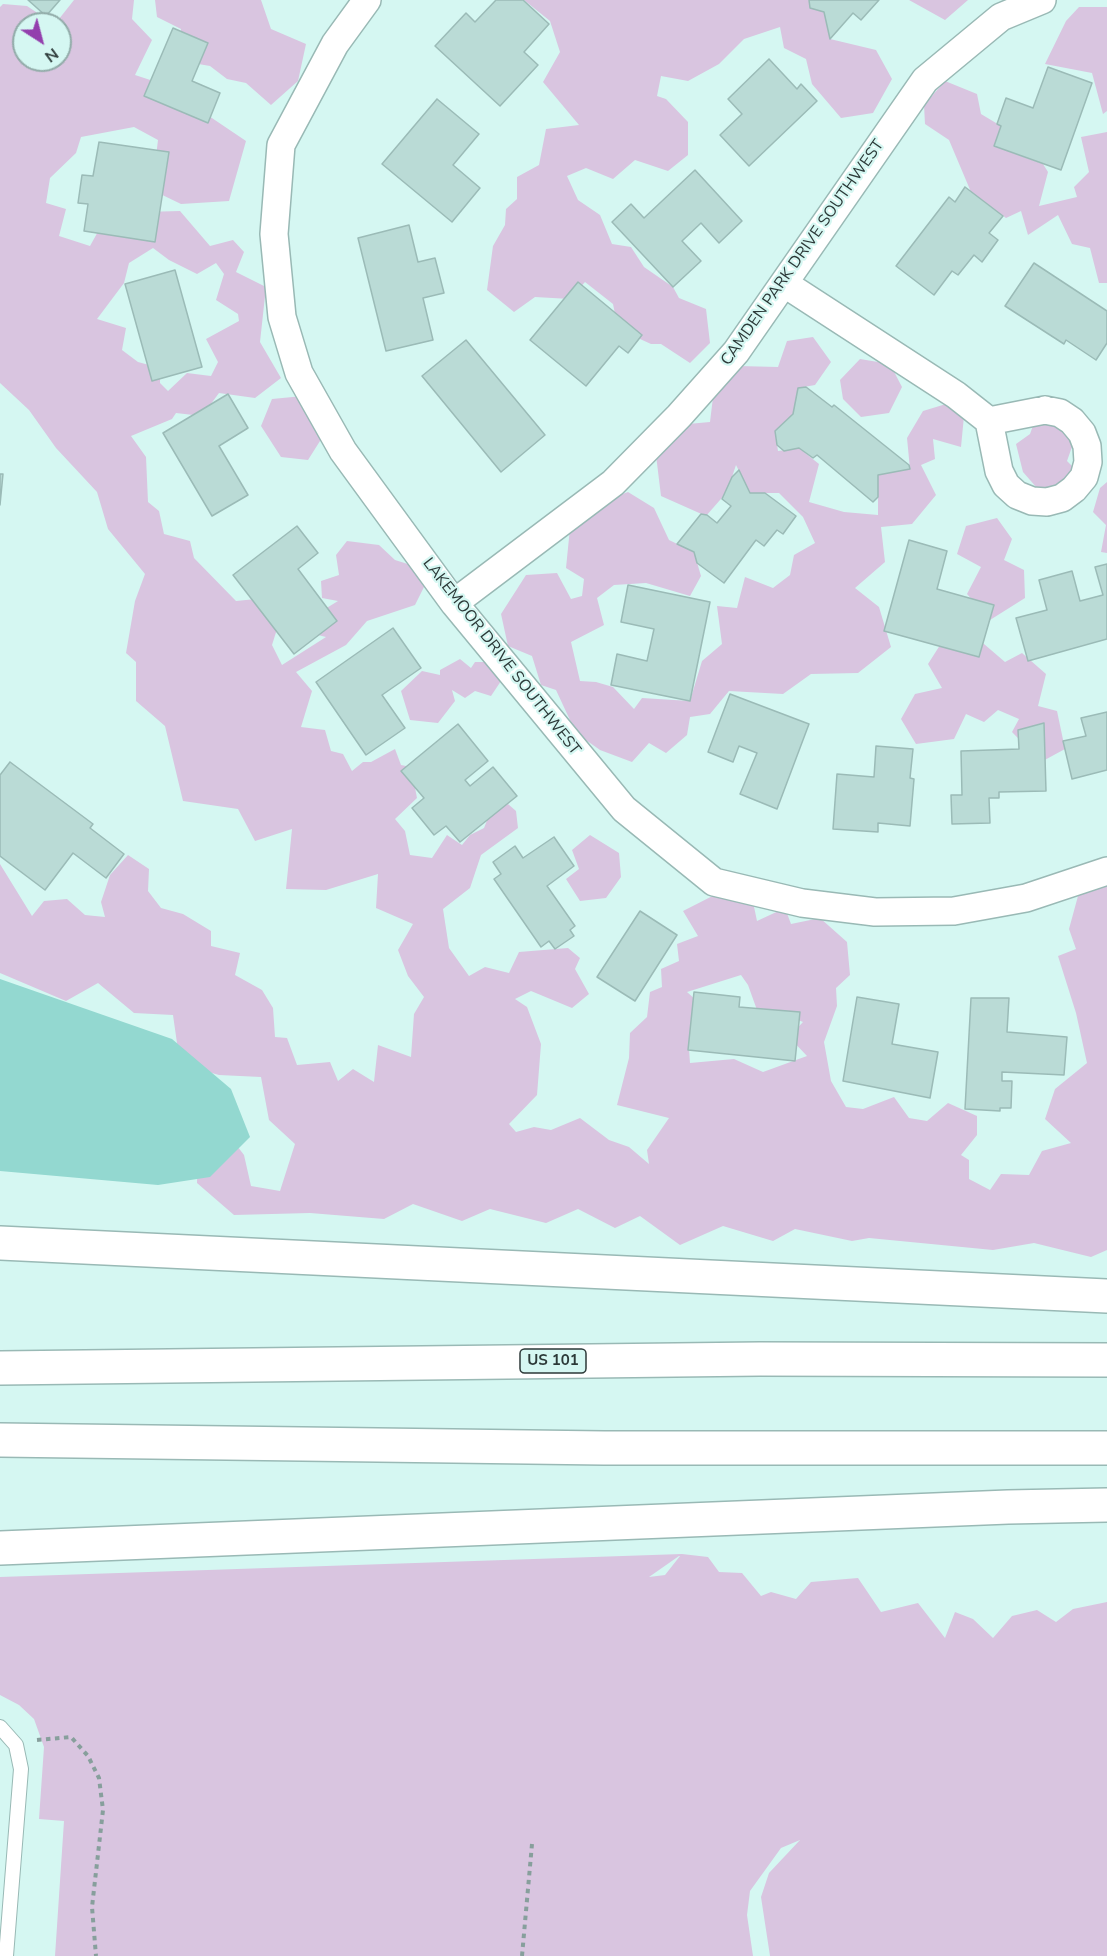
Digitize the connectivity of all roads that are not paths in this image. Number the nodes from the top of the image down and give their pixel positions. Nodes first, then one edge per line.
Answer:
1 (367, 0) edge
2 (1042, 0) edge
3 (784, 284) junction
4 (989, 421) dead end
5 (454, 603) junction
6 (1107, 871) edge
7 (0, 1243) edge
8 (1107, 1296) edge
9 (1107, 1360) edge
10 (0, 1368) edge
11 (0, 1440) edge
12 (1107, 1448) edge
13 (1107, 1505) edge
14 (0, 1548) edge
15 (0, 1727) edge
16 (6, 1956) edge

1 - 5 street, LAKEMOOR DRIVE SOUTHWEST
2 - 3 street, CAMDEN PARK DRIVE SOUTHWEST
3 - 4 street
3 - 5 street, CAMDEN PARK DRIVE SOUTHWEST
5 - 6 street, LAKEMOOR DRIVE SOUTHWEST
7 - 8 highway
9 - 10 highway, US 101
11 - 12 highway
13 - 14 highway
15 - 16 lane

